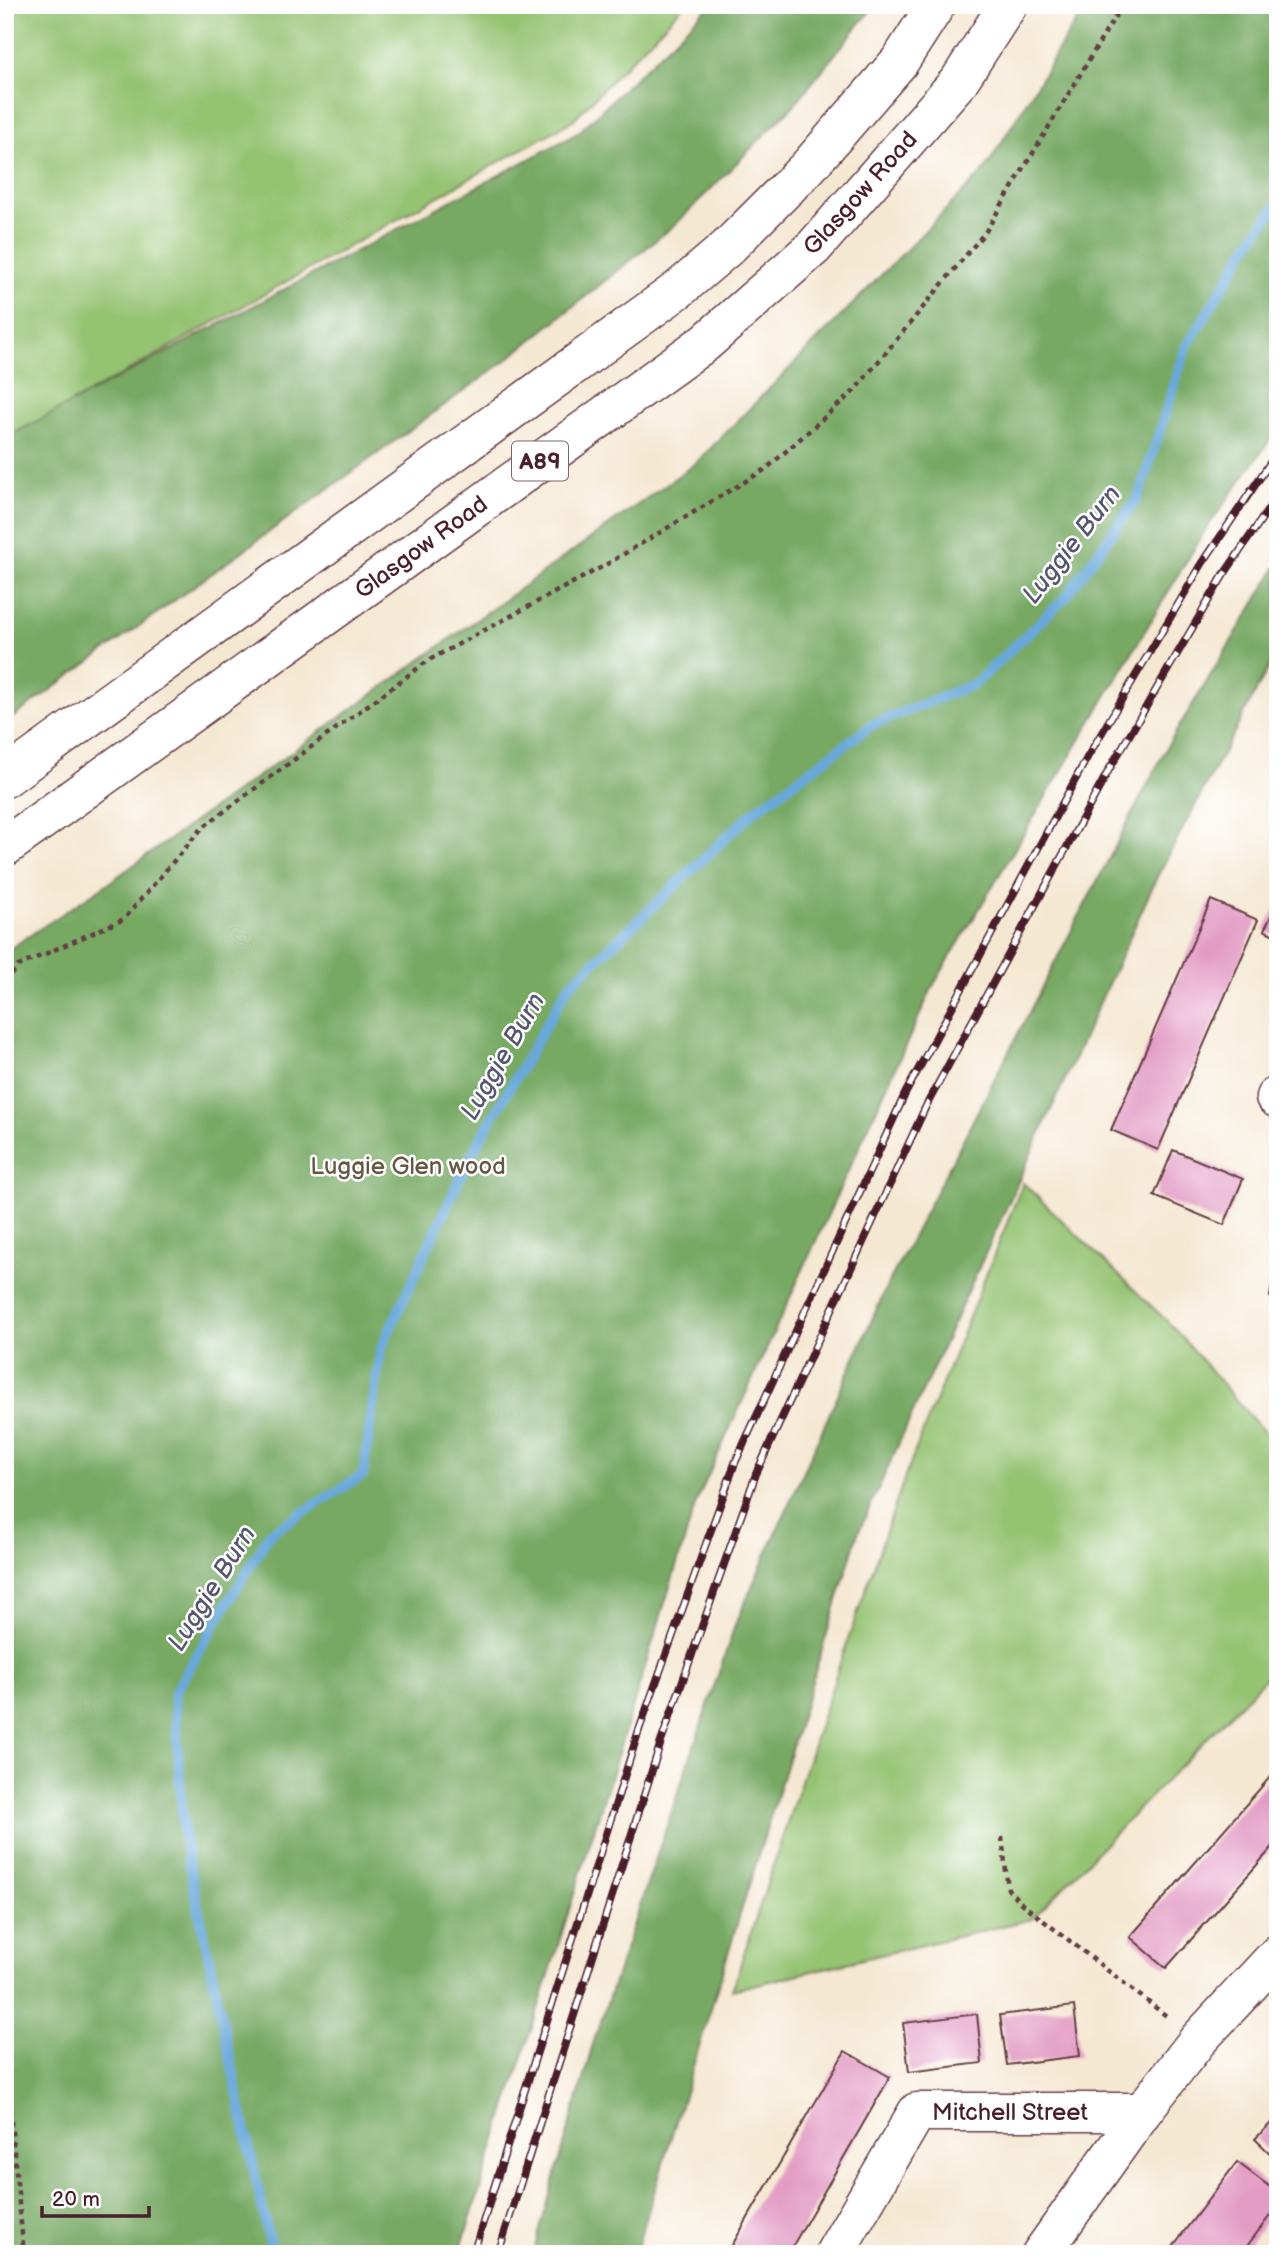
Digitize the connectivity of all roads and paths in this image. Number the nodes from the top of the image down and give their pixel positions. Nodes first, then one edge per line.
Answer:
1 (936, 5) edge
2 (1008, 5) edge
3 (1122, 5) edge
4 (5, 778) edge
5 (5, 847) edge
6 (5, 982) edge
7 (1002, 1837) dead end
8 (1278, 1954) edge
9 (1198, 2040) junction
10 (5, 2061) edge
11 (1142, 2112) junction
12 (24, 2254) edge
13 (834, 2254) edge
14 (1041, 2254) edge

1 - 4 main road, A89
2 - 5 main road, Glasgow Road / A89
3 - 6 path
7 - 9 path
8 - 9 main road, Mitchell Street
9 - 11 main road, Mitchell Street
10 - 12 path
11 - 13 main road, Mitchell Street
11 - 14 main road, Mitchell Street

